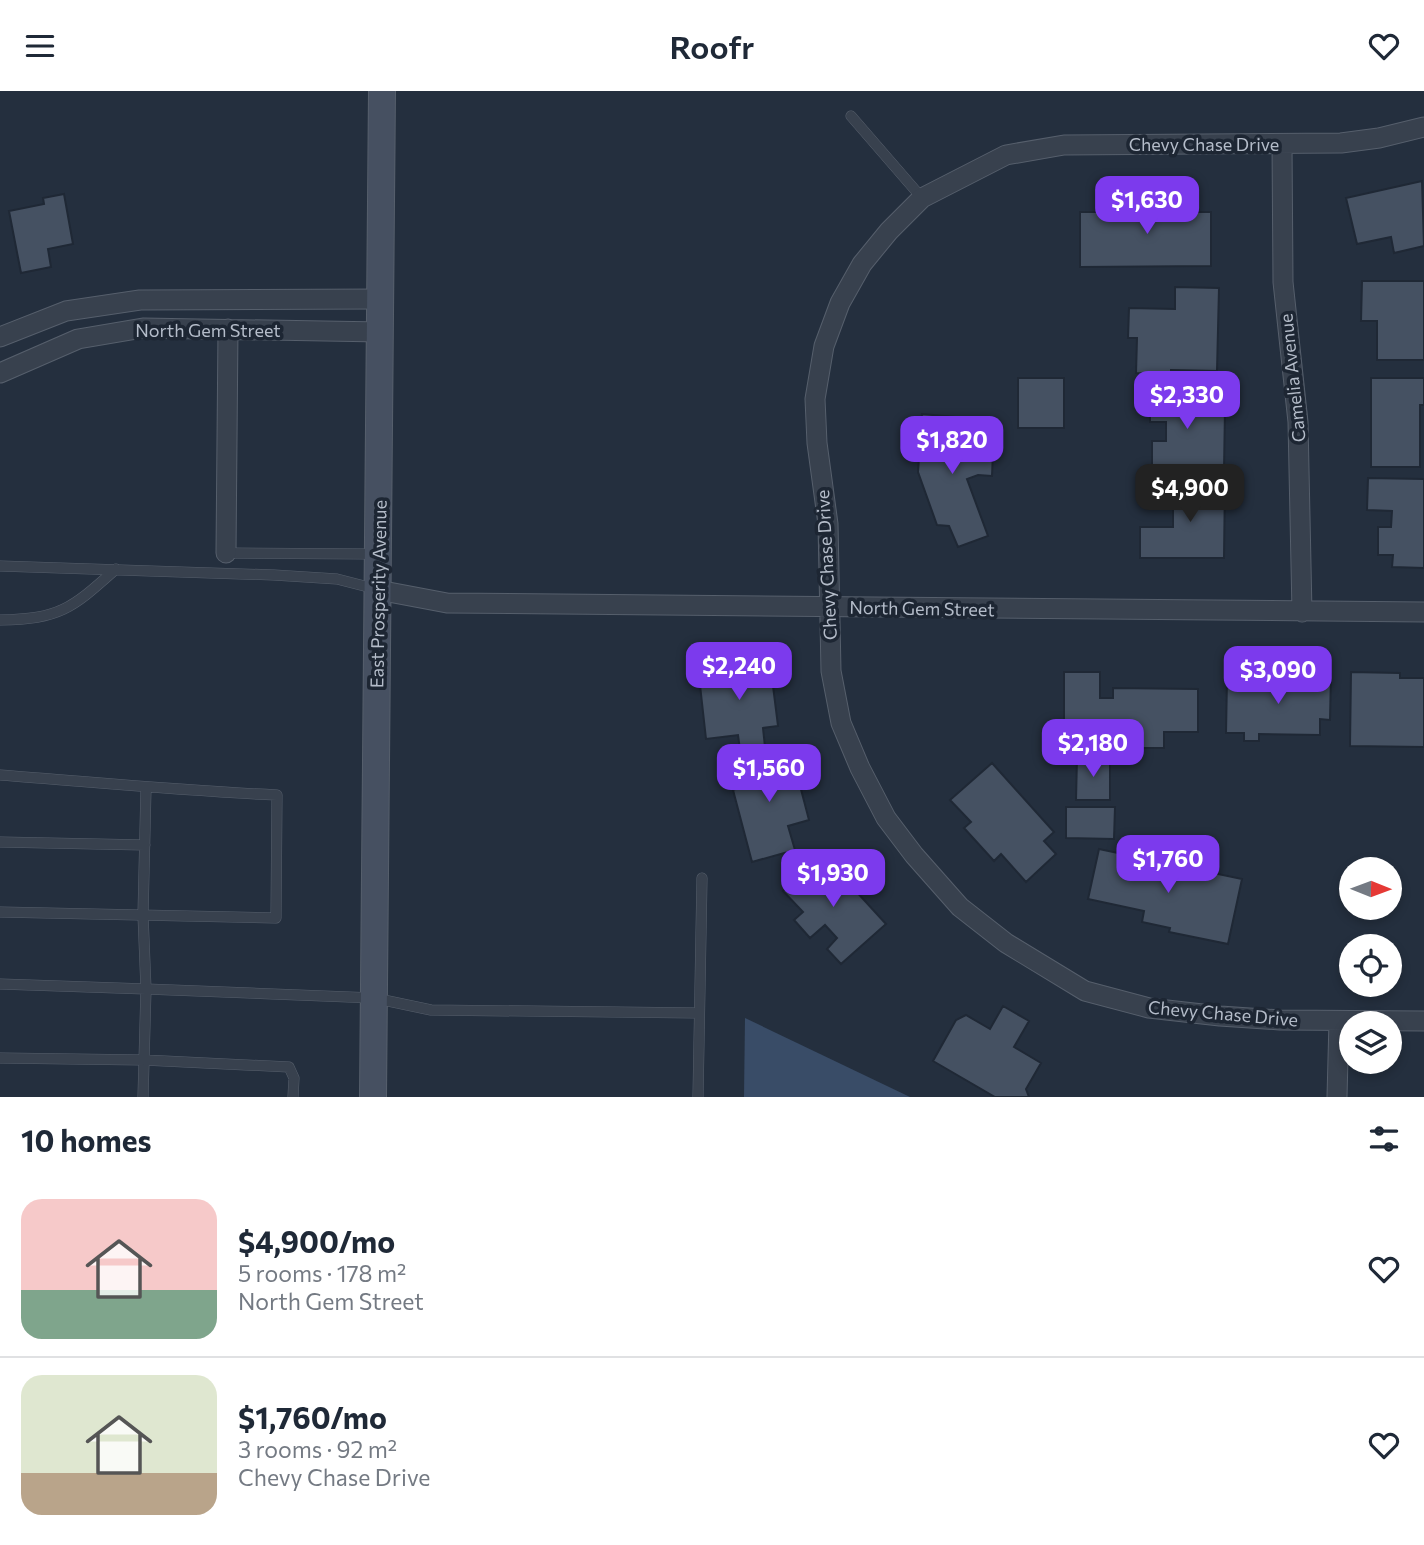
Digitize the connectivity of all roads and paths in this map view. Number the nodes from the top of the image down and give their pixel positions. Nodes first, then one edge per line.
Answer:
1 (382, 91) edge
2 (851, 117) dead end
3 (1424, 127) edge
4 (1282, 143) junction
5 (922, 198) junction
6 (381, 299) junction
7 (228, 329) junction
8 (381, 332) junction
9 (0, 337) edge
10 (0, 373) edge
11 (226, 553) joint
12 (379, 554) junction
13 (0, 566) edge
14 (116, 569) junction
15 (378, 590) junction
16 (828, 607) junction
17 (1303, 612) junction
18 (1424, 612) edge
19 (0, 620) edge
20 (0, 775) edge
21 (146, 787) junction
22 (0, 842) edge
23 (145, 845) junction
24 (702, 878) dead end
25 (0, 912) edge
26 (143, 915) junction
27 (0, 984) edge
28 (146, 989) junction
29 (374, 998) junction
30 (699, 1013) junction
31 (1339, 1021) joint
32 (1402, 1021) edge
33 (1424, 1021) edge
34 (0, 1058) edge
35 (144, 1060) junction
36 (142, 1097) edge
37 (293, 1097) edge
38 (373, 1097) edge
39 (698, 1097) edge
40 (1338, 1097) edge

1 - 6 main road, East Prosperity Avenue
2 - 5 lane
3 - 4 street, Chevy Chase Drive
4 - 5 street, Chevy Chase Drive
4 - 17 street, Camelia Avenue
5 - 16 street, Chevy Chase Drive
6 - 8 main road, East Prosperity Avenue
6 - 9 street, North Gem Street
7 - 8 street, North Gem Street
7 - 10 street, North Gem Street
7 - 11 street
8 - 12 main road, East Prosperity Avenue
11 - 12 lane
12 - 15 main road, East Prosperity Avenue
13 - 14 lane
14 - 15 lane
14 - 19 lane
15 - 16 street, North Gem Street
15 - 29 main road, East Prosperity Avenue
16 - 17 street, North Gem Street
16 - 31 street, Chevy Chase Drive
17 - 18 street, North Gem Street
20 - 21 lane
21 - 23 lane
21 - 26 lane
22 - 23 lane
23 - 26 lane
24 - 30 lane
25 - 26 lane
26 - 28 lane
27 - 28 lane
28 - 29 lane
28 - 35 lane
29 - 30 lane
29 - 38 main road, East Prosperity Avenue
30 - 39 lane
31 - 40 street
32 - 33 street, Chevy Chase Drive
34 - 35 lane
35 - 36 lane
35 - 37 lane

